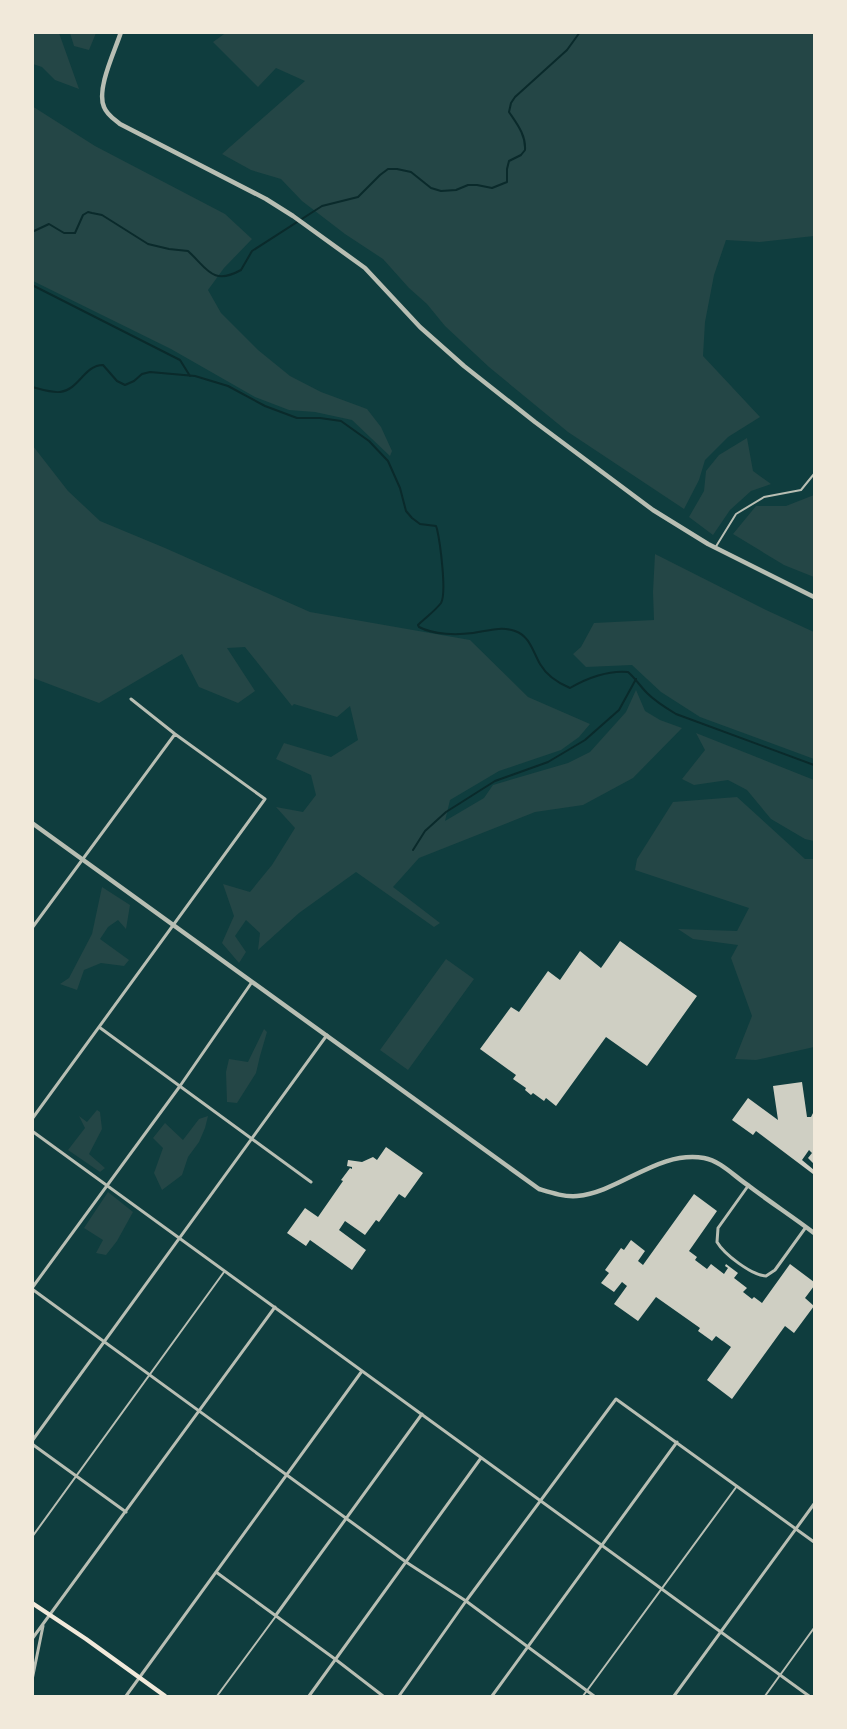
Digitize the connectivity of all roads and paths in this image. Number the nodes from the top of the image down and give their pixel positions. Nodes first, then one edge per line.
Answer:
1 (121, 32) edge
2 (814, 474) edge
3 (715, 548) junction
4 (814, 597) edge
5 (131, 699) dead end
6 (175, 734) junction
7 (32, 823) edge
8 (83, 858) junction
9 (174, 924) junction
10 (32, 928) edge
11 (253, 982) junction
12 (99, 1027) junction
13 (327, 1035) junction
14 (180, 1086) junction
15 (32, 1119) edge
16 (32, 1131) edge
17 (252, 1139) junction
18 (312, 1182) dead end
19 (107, 1185) junction
20 (748, 1186) junction
21 (806, 1227) junction
22 (814, 1233) edge
23 (180, 1238) junction
24 (225, 1271) junction
25 (32, 1289) edge
26 (275, 1307) junction
27 (105, 1342) junction
28 (362, 1371) junction
29 (150, 1374) junction
30 (199, 1411) junction
31 (422, 1414) junction
32 (677, 1442) junction
33 (32, 1443) edge
34 (482, 1458) junction
35 (287, 1475) junction
36 (76, 1476) junction
37 (737, 1486) junction
38 (541, 1501) junction
39 (814, 1504) edge
40 (126, 1512) junction
41 (346, 1518) junction
42 (796, 1529) junction
43 (32, 1537) edge
44 (814, 1542) edge
45 (602, 1546) junction
46 (406, 1562) junction
47 (216, 1572) junction
48 (662, 1590) junction
49 (466, 1601) junction
50 (32, 1604) edge
51 (50, 1616) junction
52 (276, 1616) junction
53 (44, 1624) junction
54 (814, 1628) edge
55 (721, 1633) junction
56 (32, 1640) edge
57 (527, 1648) junction
58 (335, 1659) junction
59 (780, 1675) junction
60 (140, 1678) junction
61 (32, 1680) edge
62 (587, 1692) junction
63 (126, 1696) edge
64 (164, 1696) edge
65 (217, 1696) edge
66 (309, 1696) edge
67 (383, 1696) edge
68 (399, 1696) edge
69 (492, 1696) edge
70 (584, 1696) edge
71 (594, 1696) edge
72 (674, 1696) edge
73 (765, 1696) edge
74 (809, 1696) edge

1 - 3 street
2 - 3 lane
3 - 4 street
5 - 6 street
6 - 8 street
6 - 9 street
7 - 8 street
8 - 9 street
8 - 10 street
9 - 11 street
9 - 12 street
11 - 13 street
11 - 14 street
12 - 14 street
12 - 15 street
13 - 17 street
13 - 20 street
14 - 17 street
14 - 19 street
16 - 19 street
17 - 18 street
17 - 23 street
19 - 23 street
19 - 25 street
20 - 21 street
20 - 21 street
21 - 22 street
23 - 24 street
23 - 27 street
24 - 26 street
24 - 29 lane
25 - 27 street
26 - 28 street
26 - 30 street
27 - 29 street
27 - 33 street
28 - 31 street
28 - 35 street
29 - 30 street
29 - 36 lane
30 - 35 street
30 - 40 street
31 - 34 street
31 - 41 street
32 - 37 street
32 - 38 street
32 - 45 street
33 - 36 street
34 - 38 street
34 - 46 street
35 - 41 street
35 - 47 street
36 - 40 street
36 - 43 lane
37 - 42 street
37 - 48 lane
38 - 45 street
38 - 49 street
39 - 42 street
40 - 51 street
41 - 46 street
41 - 52 street
42 - 44 street
42 - 55 street
45 - 48 street
45 - 57 street
46 - 49 street
46 - 58 street
47 - 52 street
47 - 60 street
48 - 55 street
48 - 62 lane
49 - 57 street
49 - 68 street
50 - 51 main road
51 - 53 street
51 - 60 main road
52 - 58 street
52 - 65 lane
53 - 56 street
53 - 61 street
54 - 59 lane
55 - 59 street
55 - 72 street
57 - 62 street
57 - 69 street
58 - 66 street
58 - 67 street
59 - 73 lane
59 - 74 street
60 - 63 street
60 - 64 main road
62 - 70 lane
62 - 71 street

